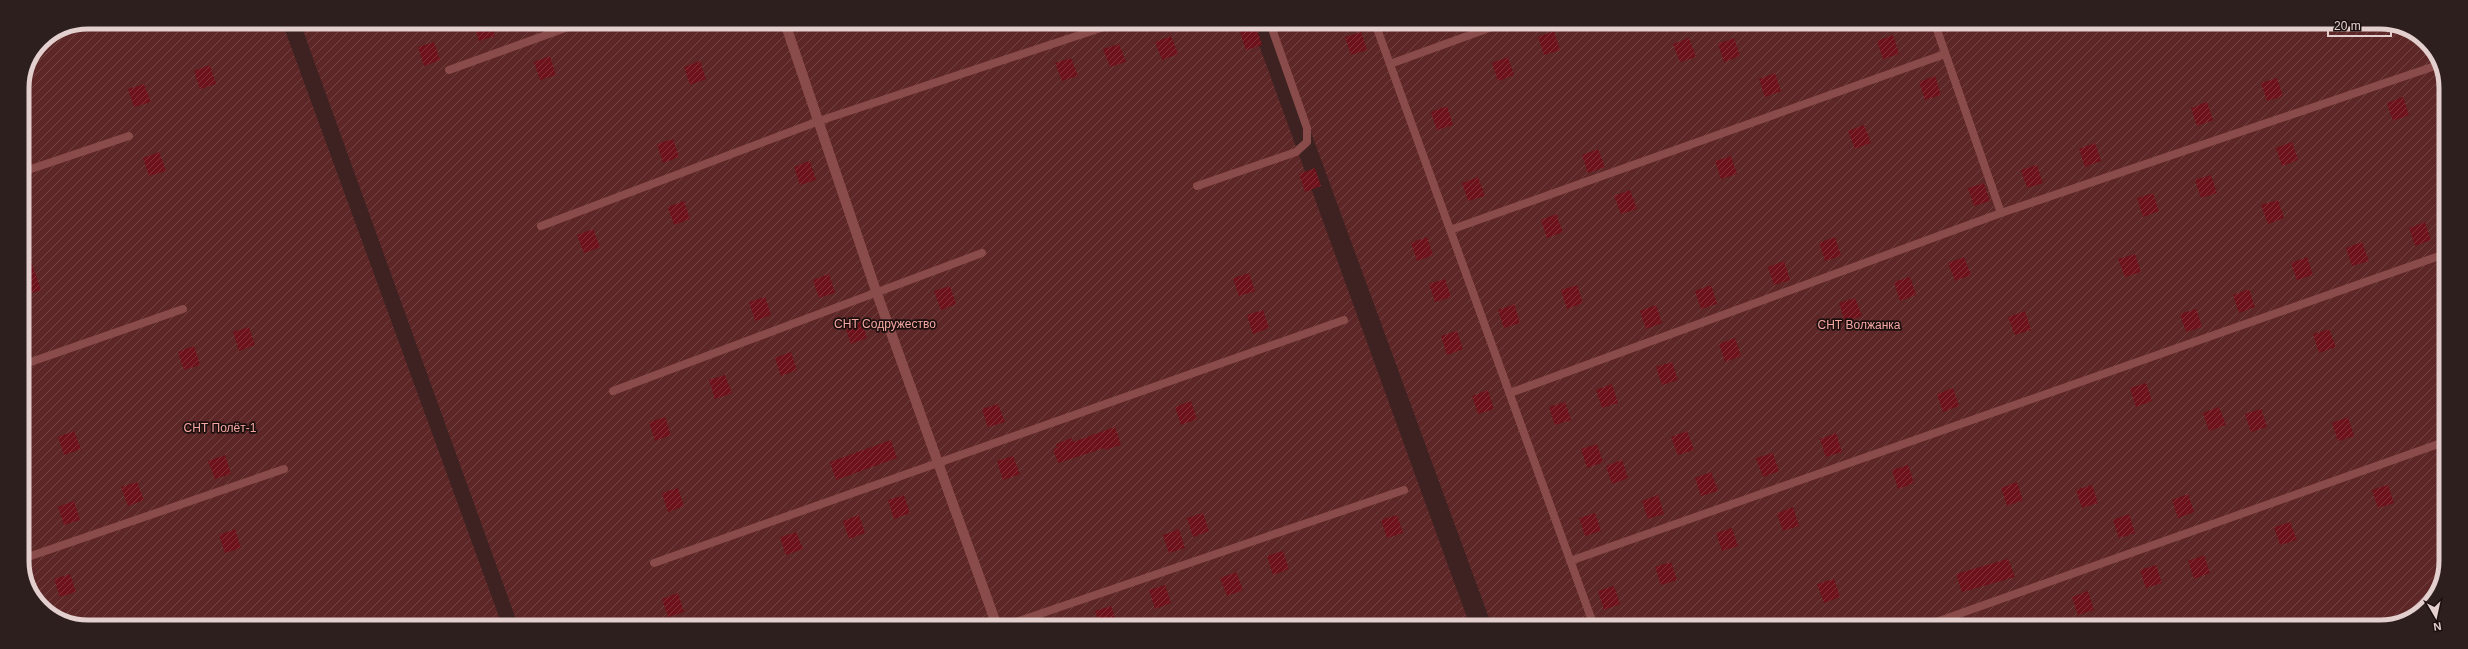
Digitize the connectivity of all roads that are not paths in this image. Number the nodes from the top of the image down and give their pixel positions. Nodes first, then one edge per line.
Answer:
1 (563, 29) edge
2 (786, 29) edge
3 (1098, 29) edge
4 (1272, 29) edge
5 (1377, 29) edge
6 (1486, 29) edge
7 (1937, 29) edge
8 (1945, 54) junction
9 (1390, 64) junction
10 (2435, 66) edge
11 (449, 70) dead end
12 (819, 121) junction
13 (129, 136) dead end
14 (29, 170) edge
15 (1197, 186) dead end
16 (2001, 213) junction
17 (541, 226) dead end
18 (1450, 230) junction
19 (982, 253) dead end
20 (2439, 256) edge
21 (876, 291) junction
22 (183, 309) dead end
23 (1344, 320) dead end
24 (29, 363) edge
25 (614, 391) dead end
26 (1510, 393) junction
27 (2439, 444) edge
28 (939, 462) junction
29 (284, 470) dead end
30 (1404, 490) dead end
31 (29, 556) edge
32 (1570, 561) junction
33 (654, 563) dead end
34 (995, 620) edge
35 (1022, 620) edge
36 (1592, 620) edge
37 (1942, 620) edge

1 - 11 lane
2 - 12 street
3 - 12 lane
4 - 15 lane
5 - 9 lane
6 - 9 lane
7 - 8 lane
8 - 16 lane
8 - 18 lane
9 - 18 lane
10 - 16 lane
12 - 17 lane
12 - 21 street
13 - 14 lane
16 - 26 lane
18 - 26 lane
19 - 21 lane
20 - 32 lane
21 - 25 lane
21 - 28 street
22 - 24 lane
23 - 28 lane
26 - 32 lane
27 - 37 lane
28 - 33 lane
28 - 34 street
29 - 31 lane
30 - 35 lane
32 - 36 lane

